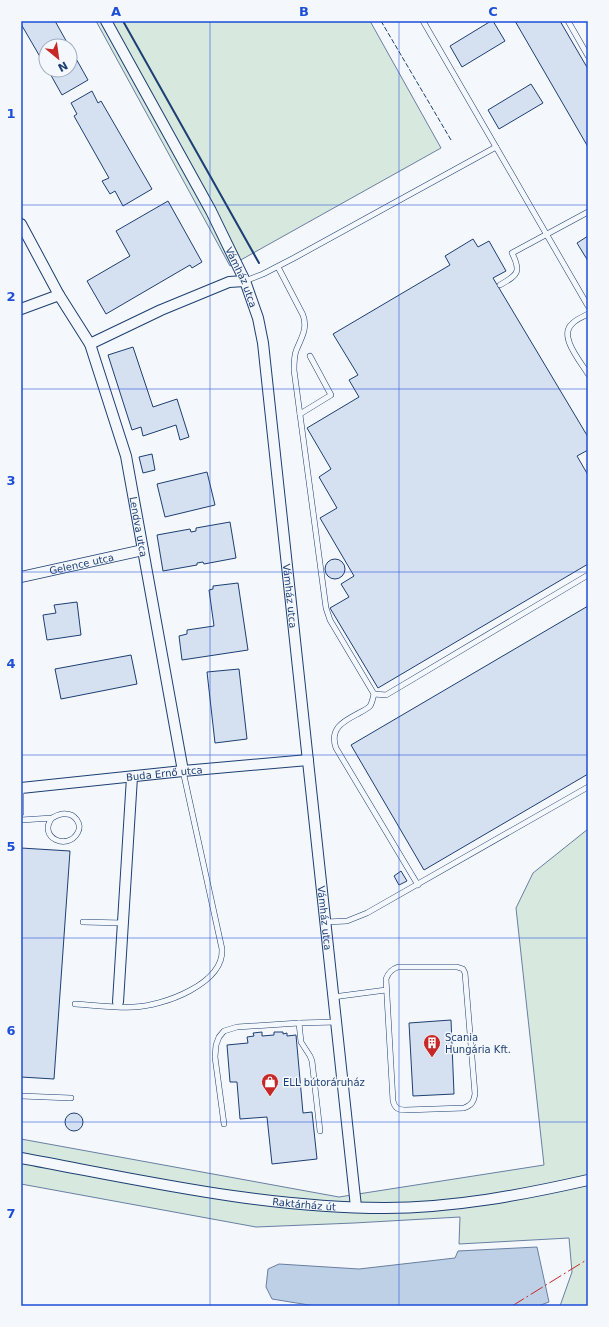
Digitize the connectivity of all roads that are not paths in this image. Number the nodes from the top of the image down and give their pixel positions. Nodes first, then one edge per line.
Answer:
1 (106, 21) edge
2 (424, 21) edge
3 (568, 21) edge
4 (588, 56) edge
5 (496, 147) junction
6 (588, 212) edge
7 (21, 224) edge
8 (547, 235) junction
9 (278, 267) junction
10 (245, 280) junction
11 (500, 285) dead end
12 (59, 295) junction
13 (588, 305) edge
14 (21, 309) edge
15 (588, 314) edge
16 (90, 344) junction
17 (310, 356) dead end
18 (588, 374) edge
19 (300, 414) junction
20 (143, 550) junction
21 (588, 575) edge
22 (21, 577) edge
23 (374, 694) junction
24 (308, 760) junction
25 (183, 771) junction
26 (132, 777) junction
27 (588, 787) edge
28 (21, 788) edge
29 (21, 813) edge
30 (52, 818) junction
31 (21, 820) edge
32 (418, 885) junction
33 (83, 922) dead end
34 (326, 922) junction
35 (123, 923) junction
36 (386, 990) junction
37 (333, 997) junction
38 (118, 1002) dead end
39 (75, 1004) dead end
40 (336, 1022) junction
41 (299, 1023) junction
42 (21, 1096) edge
43 (71, 1098) dead end
44 (224, 1124) dead end
45 (320, 1131) dead end
46 (21, 1158) edge
47 (588, 1180) edge
48 (356, 1207) junction

1 - 10 street, Vámház utca
2 - 5 lane
3 - 4 lane
5 - 8 lane
5 - 9 lane
6 - 8 lane
7 - 12 street, Lendva utca
8 - 11 lane
8 - 13 lane
9 - 10 lane
9 - 19 lane
10 - 16 street
10 - 24 street, Vámház utca
12 - 14 street
12 - 16 street, Lendva utca
15 - 18 lane
16 - 20 street, Lendva utca
17 - 19 lane
19 - 23 lane
20 - 22 street, Gelence utca
20 - 25 street, Lendva utca
21 - 23 lane
23 - 32 lane
24 - 25 street, Buda Ernő utca
24 - 34 street, Vámház utca
25 - 26 street, Buda Ernő utca
25 - 39 lane
26 - 28 street, Buda Ernő utca
26 - 35 street
27 - 32 lane
28 - 29 lane
30 - 30 lane
30 - 31 lane
32 - 34 lane
33 - 35 lane
34 - 37 street, Vámház utca
35 - 38 street
36 - 36 lane
36 - 37 lane
37 - 40 street, Vámház utca
40 - 41 lane
40 - 48 street, Vámház utca
41 - 44 lane
41 - 45 lane
42 - 43 lane
46 - 48 street, Raktárház út
47 - 48 street, Raktárház út

